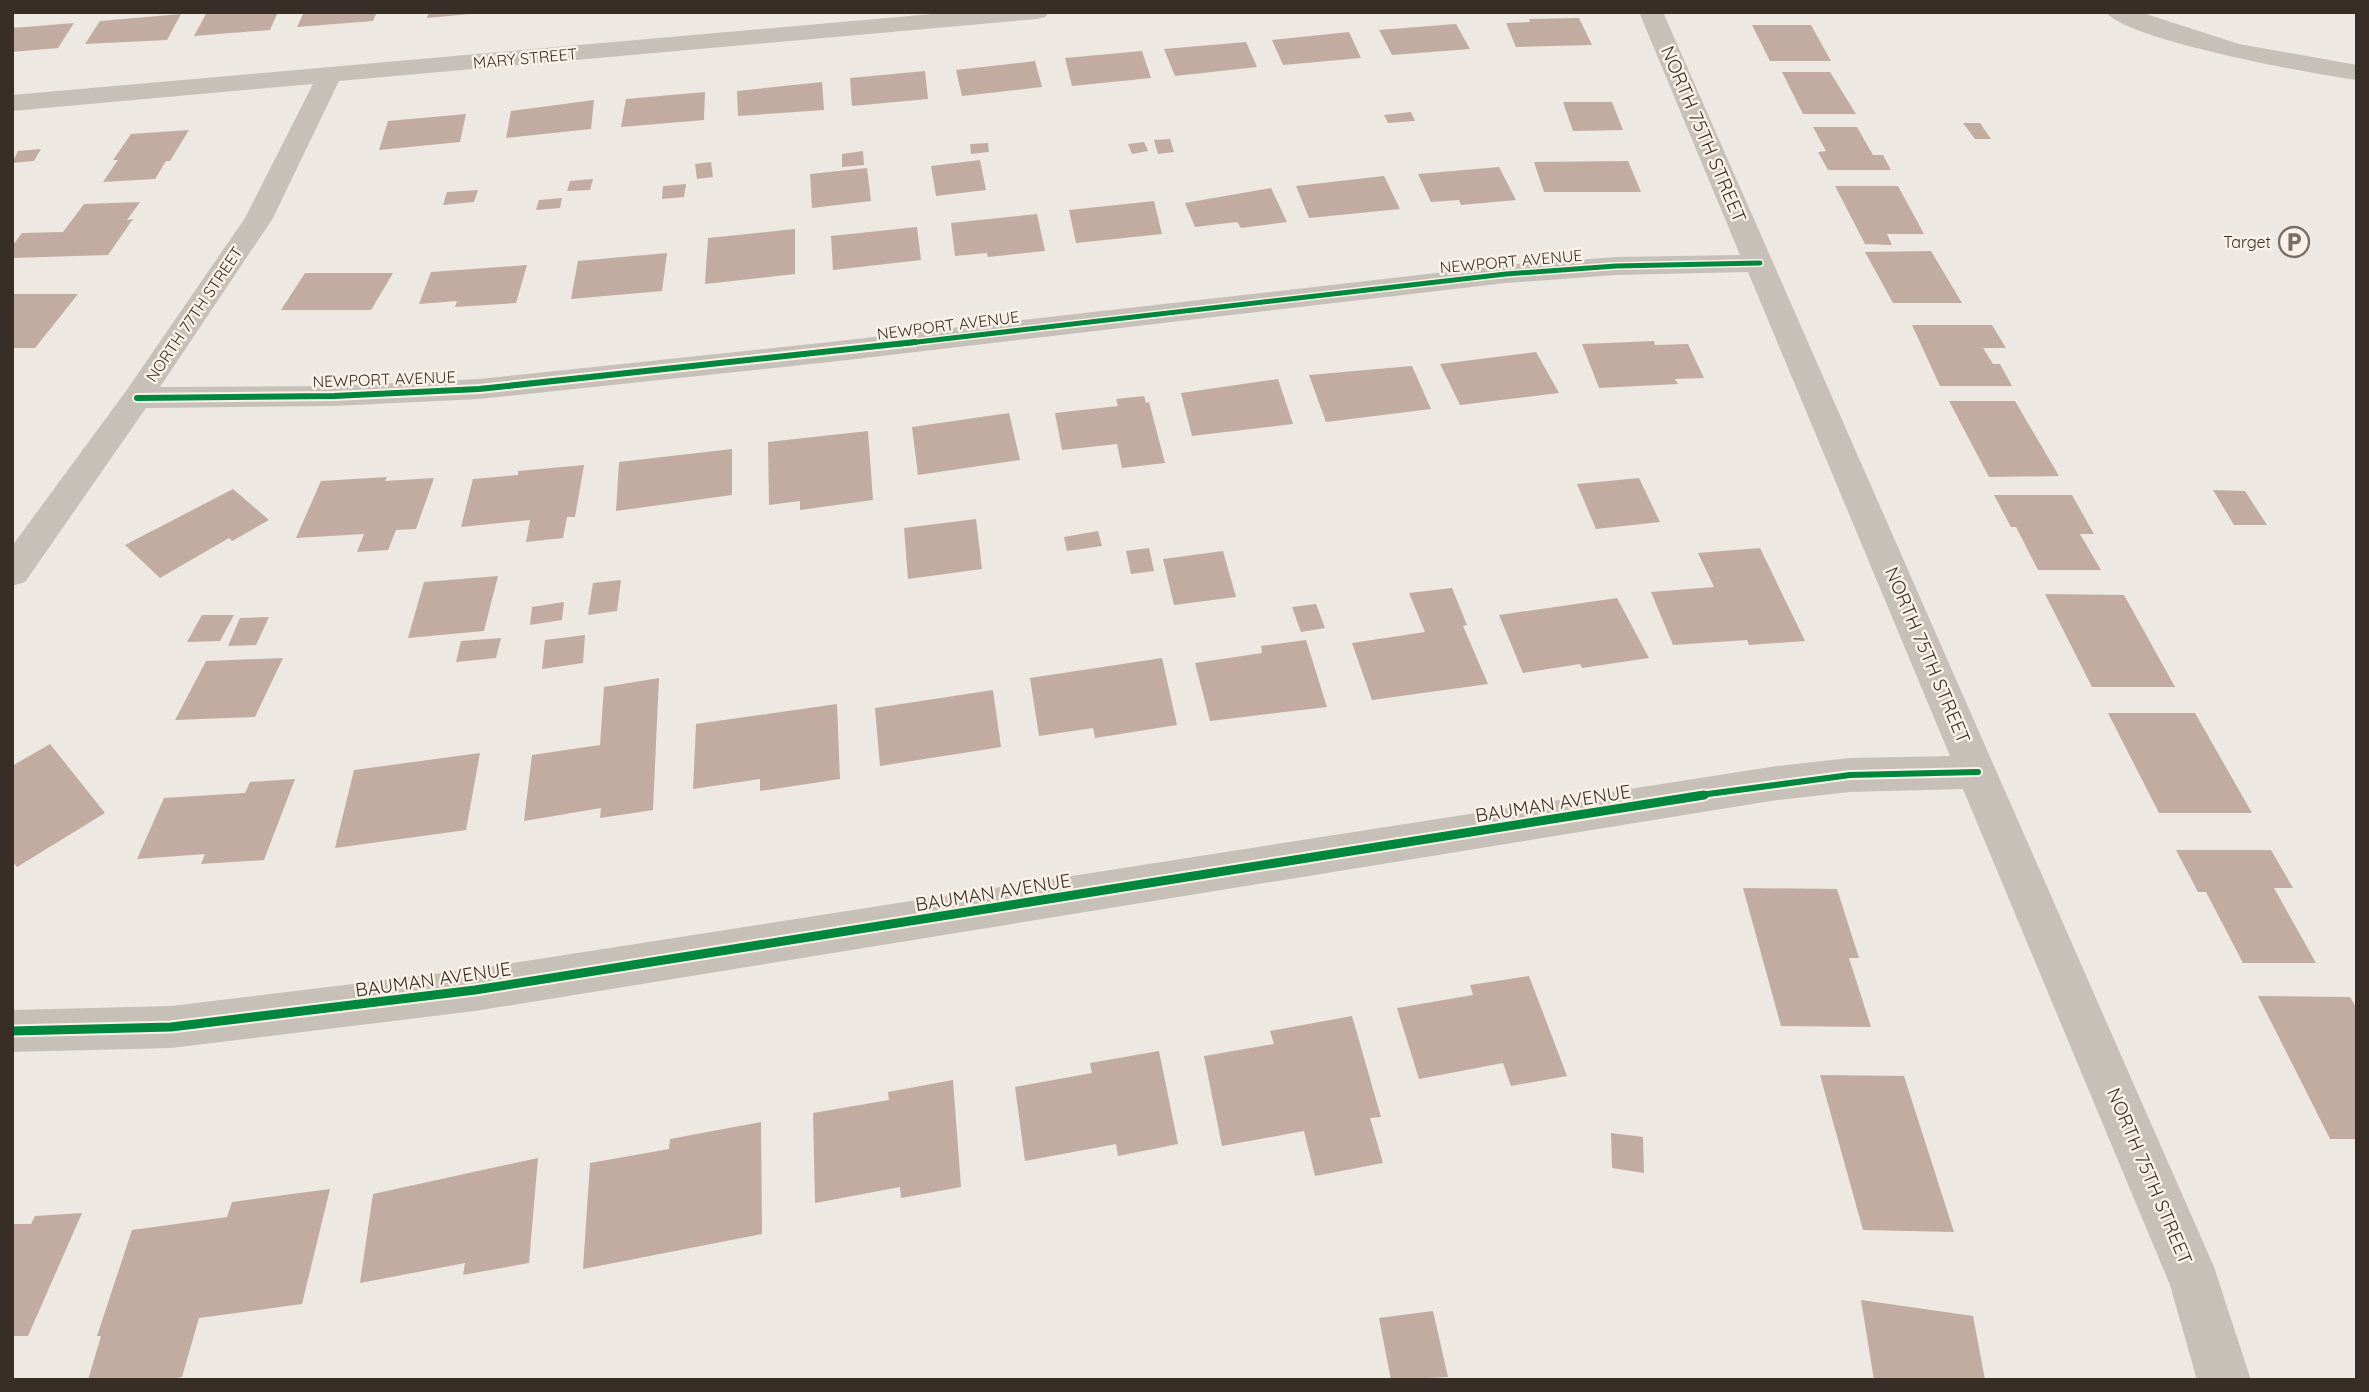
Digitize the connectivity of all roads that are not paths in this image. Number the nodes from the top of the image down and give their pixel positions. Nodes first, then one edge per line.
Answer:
1 (1037, 12) edge
2 (1651, 12) edge
3 (2118, 12) edge
4 (2357, 73) edge
5 (329, 76) junction
6 (12, 103) edge
7 (1760, 263) junction
8 (137, 398) junction
9 (12, 573) edge
10 (1978, 772) junction
11 (12, 1031) edge
12 (2224, 1380) edge

1 - 5 street, MARY STREET
2 - 7 street, NORTH 75TH STREET
3 - 4 street
5 - 6 street, MARY STREET
5 - 8 street, NORTH 77TH STREET
7 - 8 street, NEWPORT AVENUE
7 - 10 street, NORTH 75TH STREET
8 - 9 street, NORTH 77TH STREET
10 - 11 street, BAUMAN AVENUE
10 - 12 street, NORTH 75TH STREET

